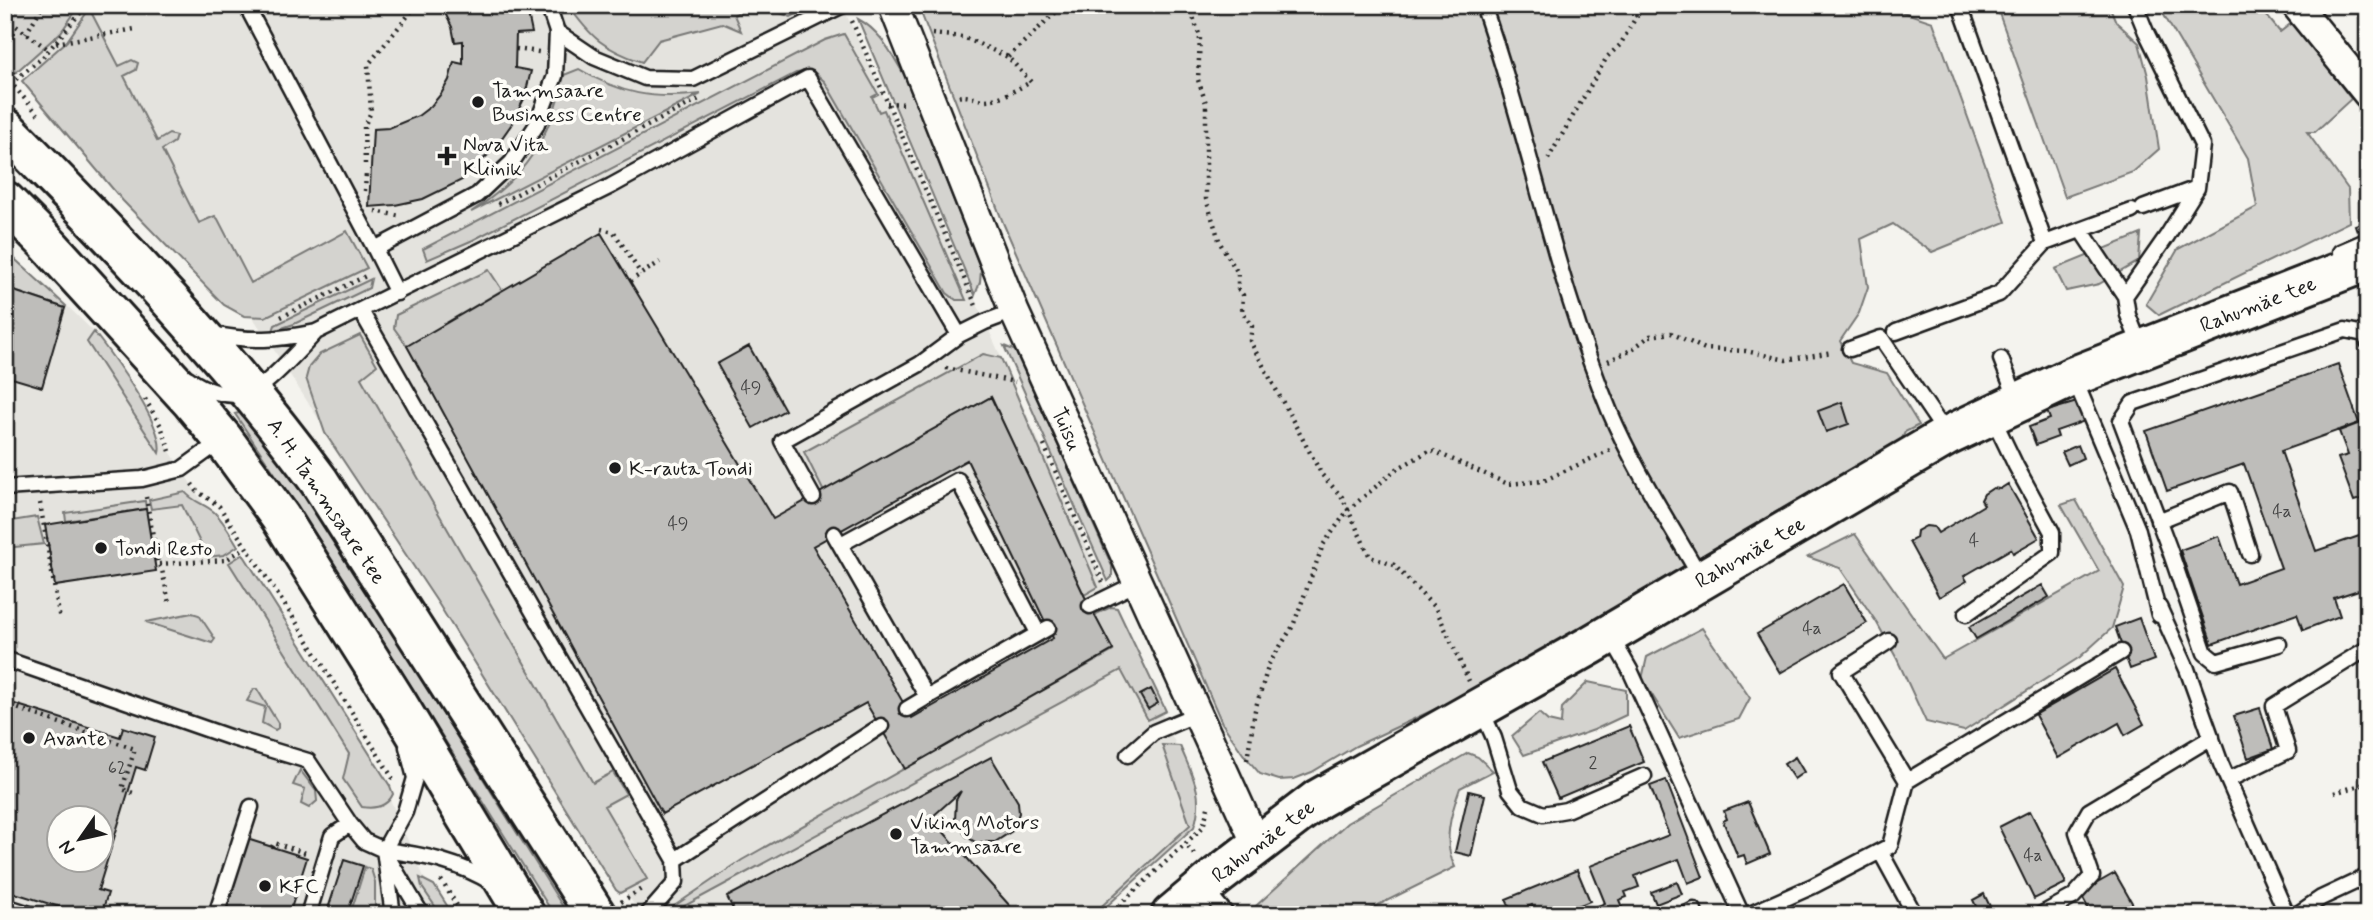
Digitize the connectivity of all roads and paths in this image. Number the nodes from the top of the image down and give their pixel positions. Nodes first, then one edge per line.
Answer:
1 (43, 5) edge
2 (87, 5) edge
3 (246, 5) edge
4 (548, 5) edge
5 (844, 5) edge
6 (893, 5) edge
7 (1069, 5) edge
8 (1189, 5) edge
9 (1483, 5) edge
10 (1643, 5) edge
11 (1959, 5) edge
12 (2135, 5) edge
13 (2296, 5) edge
14 (411, 12) dead end
15 (5, 18) edge
16 (842, 27) dead end
17 (135, 29) dead end
18 (556, 32) junction
19 (26, 34) junction
20 (906, 36) junction
21 (56, 43) junction
22 (516, 49) dead end
23 (49, 50) junction
24 (539, 52) dead end
25 (1008, 57) junction
26 (5, 76) edge
27 (1031, 82) dead end
28 (12, 83) junction
29 (5, 88) edge
30 (2368, 94) edge
31 (707, 95) dead end
32 (5, 128) edge
33 (365, 164) dead end
34 (1535, 182) junction
35 (2197, 188) junction
36 (5, 201) edge
37 (492, 207) dead end
38 (601, 229) dead end
39 (2081, 230) junction
40 (2368, 240) edge
41 (2045, 243) junction
42 (375, 249) junction
43 (2329, 256) dead end
44 (2368, 261) edge
45 (660, 262) dead end
46 (372, 273) dead end
47 (641, 274) junction
48 (630, 281) dead end
49 (397, 293) junction
50 (2125, 296) junction
51 (971, 298) dead end
52 (361, 311) junction
53 (1014, 312) junction
54 (273, 321) dead end
55 (129, 332) junction
56 (201, 332) junction
57 (316, 332) junction
58 (1896, 332) dead end
59 (959, 335) junction
60 (2368, 342) edge
61 (1850, 349) joint
62 (2141, 350) junction
63 (2001, 359) dead end
64 (1592, 365) junction
65 (946, 368) dead end
66 (1011, 371) dead end
67 (2074, 376) junction
68 (1016, 382) junction
69 (252, 392) junction
70 (1021, 394) dead end
71 (2004, 408) junction
72 (1947, 436) junction
73 (223, 439) junction
74 (1042, 442) dead end
75 (1625, 444) junction
76 (5, 488) edge
77 (197, 491) dead end
78 (813, 498) dead end
79 (147, 501) dead end
80 (1348, 510) junction
81 (42, 516) dead end
82 (2158, 521) junction
83 (246, 547) junction
84 (2250, 554) dead end
85 (158, 564) junction
86 (1702, 580) junction
87 (1103, 583) dead end
88 (1138, 583) junction
89 (169, 603) dead end
90 (1090, 606) dead end
91 (2159, 607) junction
92 (1966, 614) dead end
93 (60, 620) dead end
94 (2160, 625) dead end
95 (1609, 634) junction
96 (1889, 641) dead end
97 (2279, 644) dead end
98 (2368, 648) edge
99 (2121, 652) dead end
100 (5, 659) edge
101 (927, 697) junction
102 (396, 701) junction
103 (5, 704) edge
104 (907, 709) dead end
105 (1197, 714) junction
106 (1476, 717) junction
107 (881, 726) dead end
108 (2212, 737) junction
109 (1128, 755) dead end
110 (1644, 776) dead end
111 (2228, 780) junction
112 (1907, 781) junction
113 (397, 785) dead end
114 (2368, 786) edge
115 (1205, 793) dead end
116 (1233, 793) junction
117 (2334, 793) dead end
118 (136, 794) dead end
119 (251, 807) dead end
120 (349, 824) junction
121 (324, 833) dead end
122 (1185, 844) junction
123 (1257, 845) junction
124 (272, 847) dead end
125 (384, 850) junction
126 (1880, 851) junction
127 (313, 855) dead end
128 (676, 860) junction
129 (437, 873) dead end
130 (2368, 876) edge
131 (1208, 885) edge
132 (5, 906) edge
133 (520, 906) edge
134 (33, 915) edge
135 (216, 915) edge
136 (301, 915) edge
137 (308, 915) edge
138 (393, 915) edge
139 (422, 915) edge
140 (463, 915) edge
141 (596, 915) edge
142 (646, 915) edge
143 (1109, 915) edge
144 (1171, 915) edge
145 (1742, 915) edge
146 (1748, 915) edge
147 (1915, 915) edge
148 (2040, 915) edge
149 (2287, 915) edge
150 (2296, 915) edge

1 - 19 path
2 - 21 path
3 - 42 lane
4 - 18 lane
5 - 18 lane
6 - 20 street, Tuisu
7 - 25 path
8 - 80 path
9 - 34 lane
10 - 34 path
11 - 41 lane
12 - 35 lane
13 - 30 street
14 - 33 path
15 - 19 path
16 - 51 path
17 - 21 path
18 - 42 lane
19 - 23 path
20 - 25 path
20 - 53 street, Tuisu
21 - 23 path
22 - 24 path
23 - 28 path
25 - 27 path
26 - 28 path
28 - 29 path
31 - 37 path
32 - 56 main road, A. H. Tammsaare tee
34 - 64 lane
35 - 39 lane
35 - 50 lane
36 - 55 main road
38 - 47 path
39 - 41 lane
39 - 50 lane
40 - 43 lane
41 - 58 lane
42 - 49 lane
44 - 62 main road, Rahumäe tee
45 - 47 path
46 - 54 path
47 - 48 path
49 - 52 lane
49 - 59 lane
50 - 62 lane
52 - 57 lane
52 - 128 lane
53 - 59 lane
53 - 88 street, Tuisu
55 - 69 lane
55 - 73 main road
56 - 57 lane
56 - 69 main road, A. H. Tammsaare tee
57 - 69 lane
59 - 78 lane
60 - 82 lane
61 - 64 path
61 - 72 lane
62 - 67 main road, Rahumäe tee
63 - 71 lane
64 - 75 lane
65 - 68 path
66 - 68 path
67 - 71 main road, Rahumäe tee
67 - 91 lane
68 - 70 path
69 - 141 main road, A. H. Tammsaare tee
71 - 72 main road, Rahumäe tee
71 - 92 lane
72 - 86 main road, Rahumäe tee
73 - 76 lane
73 - 102 main road
74 - 87 path
75 - 80 path
75 - 86 lane
77 - 83 path
79 - 85 path
80 - 106 path
80 - 116 path
81 - 93 path
82 - 84 lane
82 - 97 lane
83 - 85 path
83 - 113 path
85 - 89 path
86 - 95 main road, Rahumäe tee
88 - 90 lane
88 - 105 street, Tuisu
91 - 94 lane
91 - 108 lane
95 - 106 main road, Rahumäe tee
95 - 145 lane
96 - 112 lane
98 - 111 lane
99 - 112 lane
100 - 120 lane
101 - 101 lane
101 - 104 lane
102 - 125 lane
102 - 133 main road
103 - 118 path
105 - 109 lane
105 - 116 street, Tuisu
106 - 110 lane
106 - 123 main road, Rahumäe tee
107 - 128 lane
108 - 111 lane
108 - 148 lane
111 - 149 lane
112 - 126 lane
114 - 117 path
115 - 122 path
116 - 123 street, Tuisu
119 - 135 lane
120 - 125 lane
120 - 137 lane
121 - 136 lane
122 - 131 path
122 - 143 path
123 - 131 main road, Rahumäe tee
124 - 127 path
125 - 133 lane
125 - 138 lane
125 - 139 lane
126 - 146 lane
126 - 147 lane
128 - 142 lane
129 - 140 path
130 - 150 lane
131 - 144 main road, Rahumäe tee
132 - 134 lane

